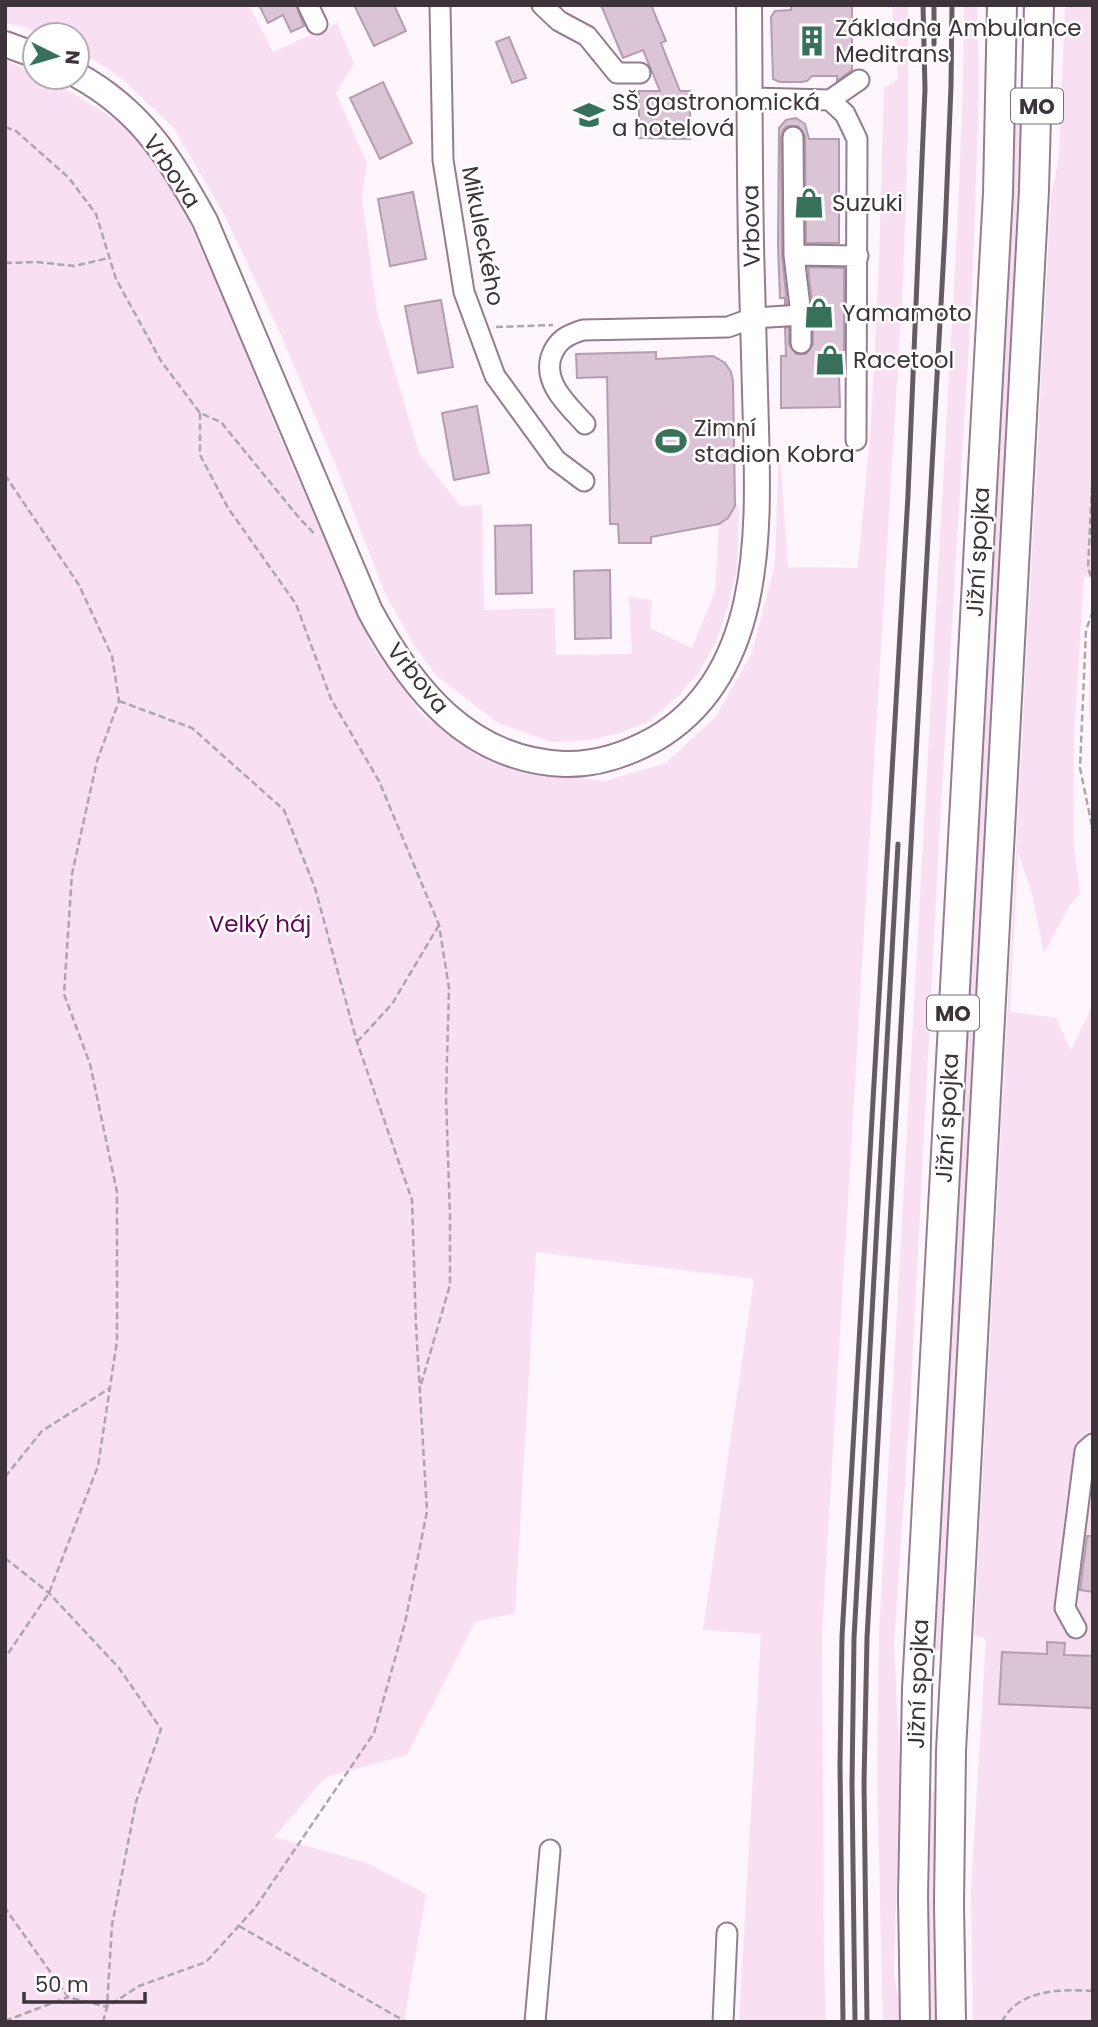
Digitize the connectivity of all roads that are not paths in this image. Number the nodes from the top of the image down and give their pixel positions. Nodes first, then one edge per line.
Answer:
1 (307, 5) edge
2 (440, 5) edge
3 (542, 5) edge
4 (1002, 5) edge
5 (751, 7) edge
6 (1040, 11) edge
7 (317, 24) dead end
8 (640, 73) dead end
9 (859, 80) dead end
10 (91, 85) edge
11 (748, 98) junction
12 (830, 100) junction
13 (793, 137) dead end
14 (794, 255) junction
15 (858, 256) junction
16 (800, 315) junction
17 (753, 318) junction
18 (800, 343) dead end
19 (585, 424) dead end
20 (856, 440) dead end
21 (584, 481) dead end
22 (1093, 1444) edge
23 (1076, 1628) dead end
24 (550, 1850) dead end
25 (727, 1933) dead end
26 (534, 2022) edge
27 (723, 2022) edge
28 (915, 2022) edge
29 (951, 2022) edge

1 - 7 street
2 - 21 street, Mikuleckého
3 - 8 street
4 - 28 highway, Jižní spojka / MO
5 - 11 main road, Vrbova
6 - 29 highway, Jižní spojka / MO
9 - 12 street
10 - 17 main road, Vrbova
11 - 12 street
11 - 17 main road, Vrbova
12 - 15 street
13 - 14 street
14 - 15 street
14 - 16 street
15 - 20 street
16 - 17 street
16 - 18 street
17 - 19 street
22 - 23 street
24 - 26 street
25 - 27 street

